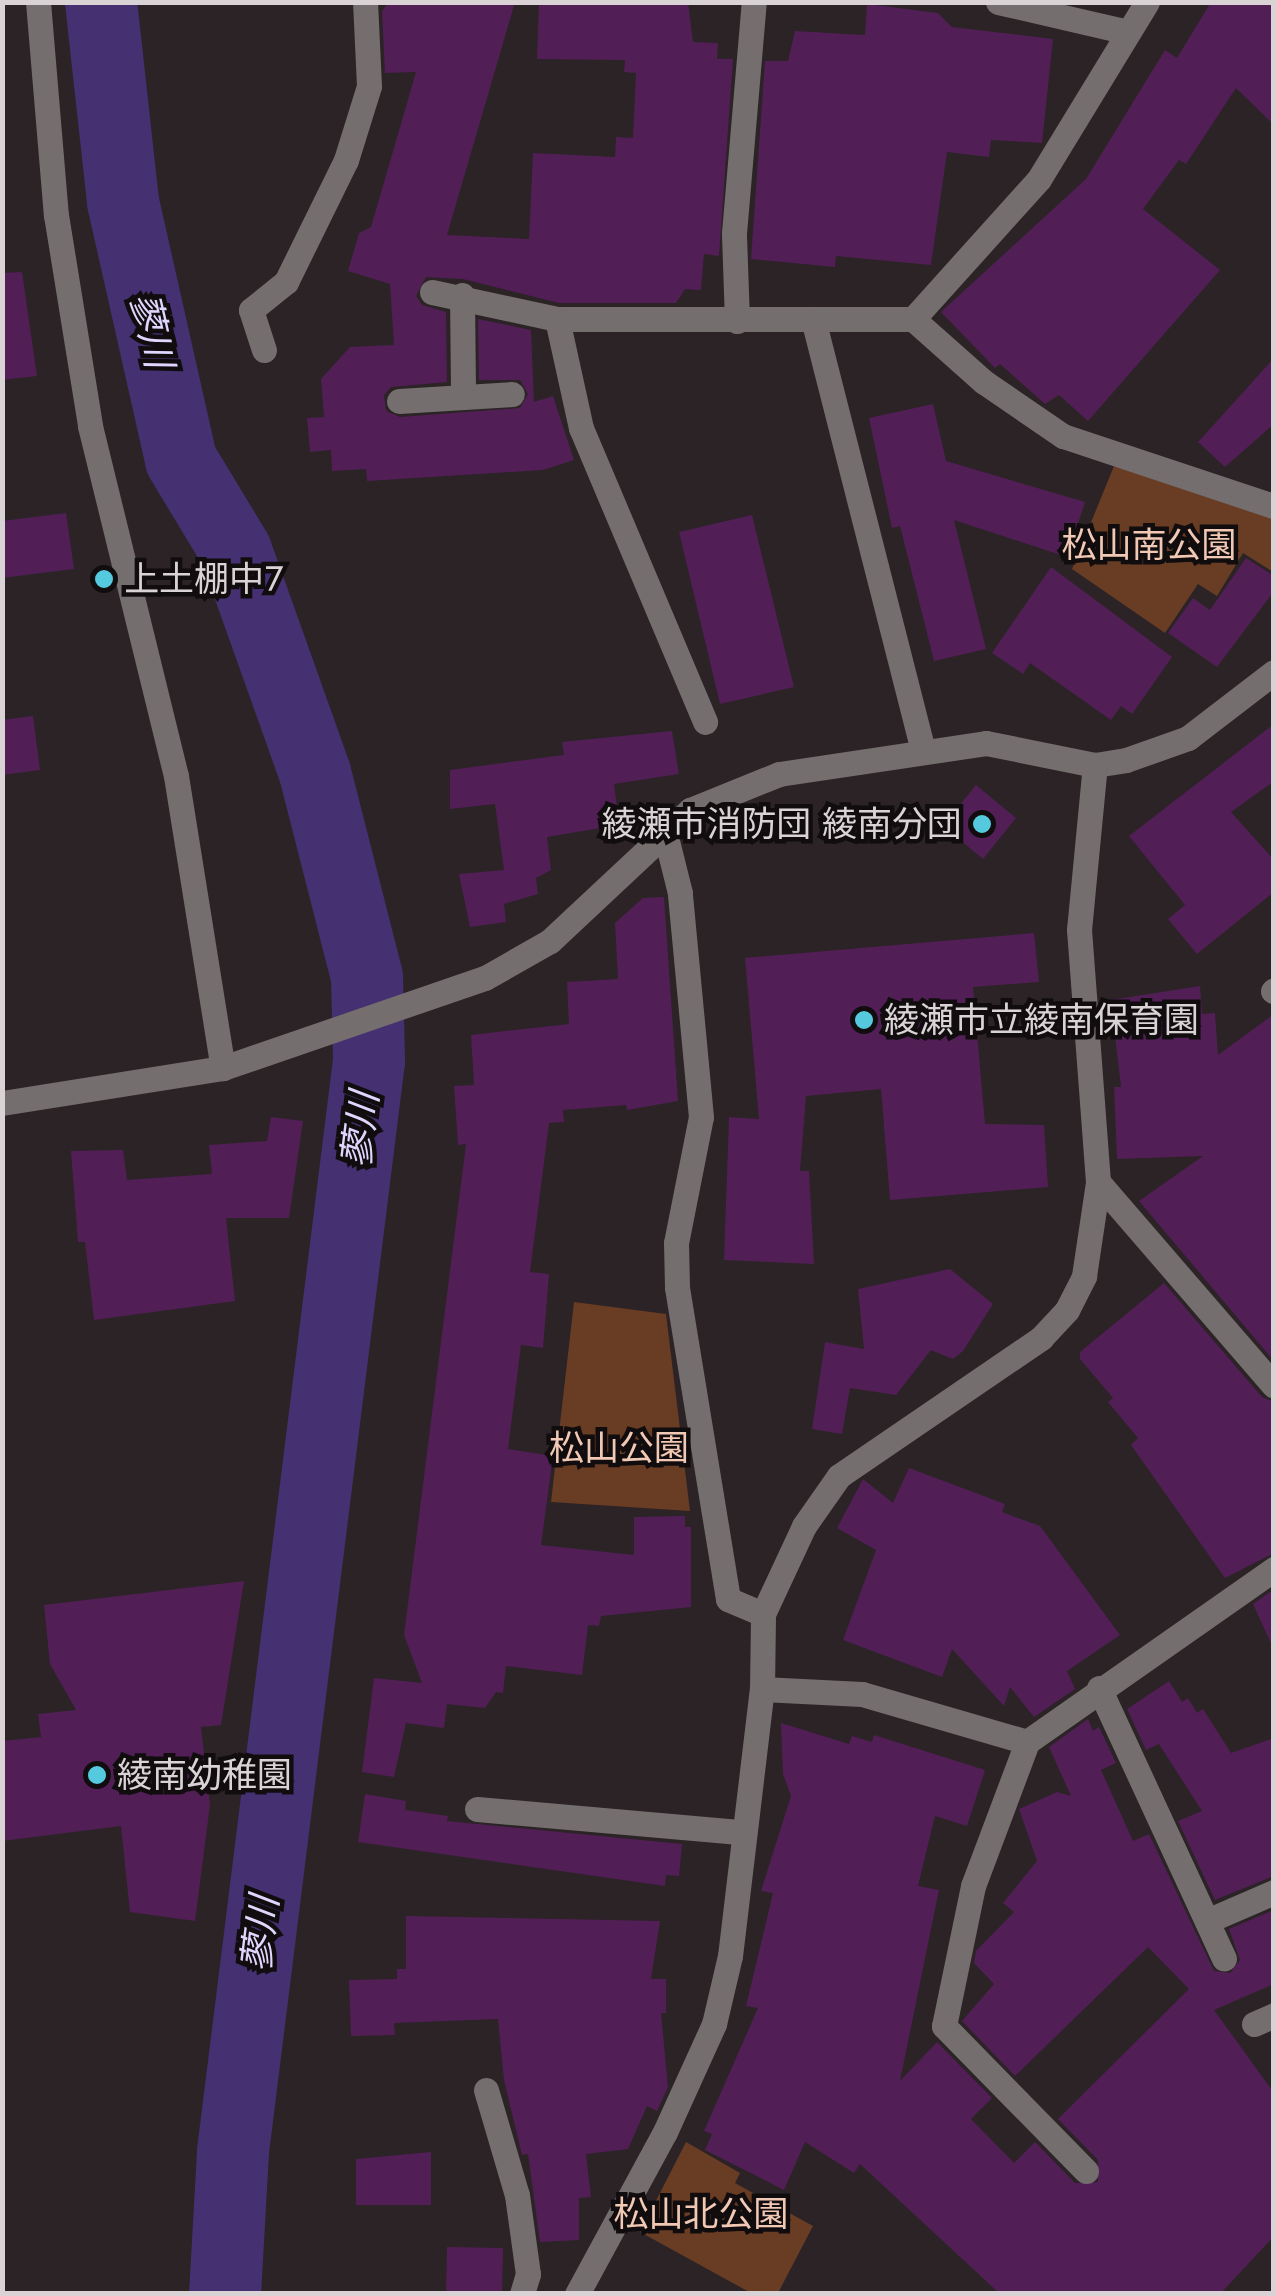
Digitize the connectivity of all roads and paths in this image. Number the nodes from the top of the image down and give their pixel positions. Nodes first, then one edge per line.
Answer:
1 (38, 2) edge
2 (365, 2) edge
3 (754, 2) edge
4 (998, 2) edge
5 (1147, 2) edge
6 (1124, 31) junction
7 (432, 292) dead end
8 (462, 296) junction
9 (557, 319) junction
10 (913, 319) junction
11 (737, 321) junction
12 (814, 323) junction
13 (264, 350) dead end
14 (512, 394) dead end
15 (463, 397) junction
16 (399, 401) dead end
17 (1274, 506) edge
18 (1274, 672) edge
19 (705, 722) dead end
20 (923, 750) junction
21 (1095, 764) junction
22 (664, 828) junction
23 (223, 1068) junction
24 (2, 1103) edge
25 (1098, 1182) junction
26 (1274, 1386) edge
27 (1274, 1569) edge
28 (763, 1614) junction
29 (1100, 1688) junction
30 (762, 1689) junction
31 (1027, 1742) junction
32 (477, 1809) dead end
33 (742, 1832) junction
34 (1274, 1892) edge
35 (1208, 1921) junction
36 (1224, 1958) dead end
37 (486, 2090) dead end
38 (1086, 2172) dead end
39 (522, 2294) edge
40 (577, 2294) edge

1 - 23 street
2 - 13 street
3 - 11 street
4 - 6 street
5 - 6 street
6 - 10 street
7 - 8 street
8 - 9 street
8 - 15 street
9 - 11 street
9 - 19 street
10 - 12 street
10 - 17 street
11 - 12 street
12 - 20 street
14 - 15 street
15 - 16 street
18 - 21 street
20 - 21 street
20 - 22 street
21 - 25 street
22 - 23 street
22 - 28 street
23 - 24 street
25 - 26 street
25 - 28 street
27 - 29 street
28 - 30 street
29 - 31 street
29 - 35 street
30 - 31 street
30 - 33 street
31 - 38 street
32 - 33 street
33 - 40 street
34 - 35 street
35 - 36 street
37 - 39 street

